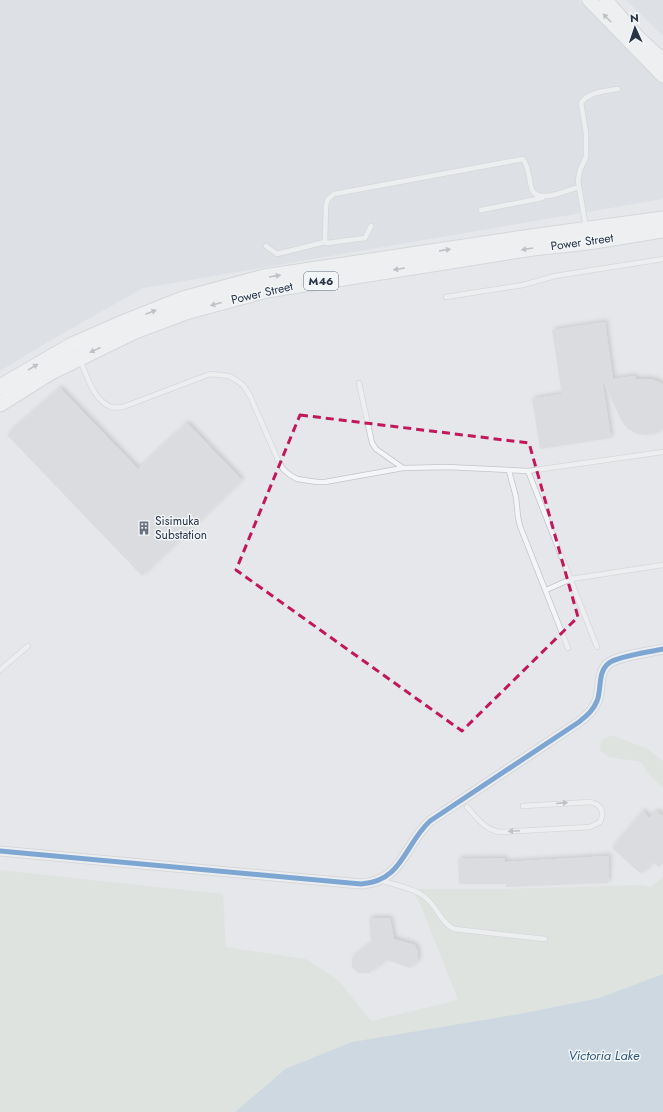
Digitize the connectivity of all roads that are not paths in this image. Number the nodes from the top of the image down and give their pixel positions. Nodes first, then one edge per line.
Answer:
1 (590, 0) edge
2 (606, 0) edge
3 (663, 60) edge
4 (663, 76) edge
5 (618, 89) dead end
6 (579, 187) junction
7 (543, 197) junction
8 (481, 210) dead end
9 (662, 222) edge
10 (371, 226) dead end
11 (587, 236) junction
12 (325, 242) junction
13 (266, 246) dead end
14 (663, 259) edge
15 (446, 297) dead end
16 (186, 305) junction
17 (72, 344) junction
18 (79, 358) junction
19 (359, 383) dead end
20 (0, 387) edge
21 (0, 404) edge
22 (663, 452) edge
23 (403, 468) junction
24 (509, 471) junction
25 (528, 471) junction
26 (663, 564) edge
27 (570, 579) junction
28 (546, 590) junction
29 (28, 646) dead end
30 (597, 647) dead end
31 (568, 648) dead end
32 (663, 649) edge
33 (0, 670) edge
34 (523, 806) dead end
35 (467, 807) dead end
36 (0, 851) edge
37 (380, 880) junction
38 (545, 939) dead end

4 -> 1 main road
2 - 3 main road
5 - 6 lane
6 - 7 lane
6 - 11 lane
7 - 8 lane
7 - 12 lane
9 - 11 main road, Power Street / M46
10 - 12 lane
11 - 16 main road, Power Street / M46
12 - 13 lane
14 - 15 lane
17 -> 16 main road, Power Street / M46
16 -> 18 main road, Power Street / M46
17 - 18 lane
20 -> 17 main road, Power Street / M46
18 - 21 main road, Power Street / M46
18 - 23 lane
19 - 23 lane
22 - 25 lane
23 - 24 lane
24 - 25 lane
24 - 28 lane
25 - 27 lane
26 - 27 lane
27 - 28 lane
27 - 30 lane
28 - 31 lane
29 - 33 lane
32 - 37 street
34 -> 35 lane
36 - 37 street
37 - 38 lane

